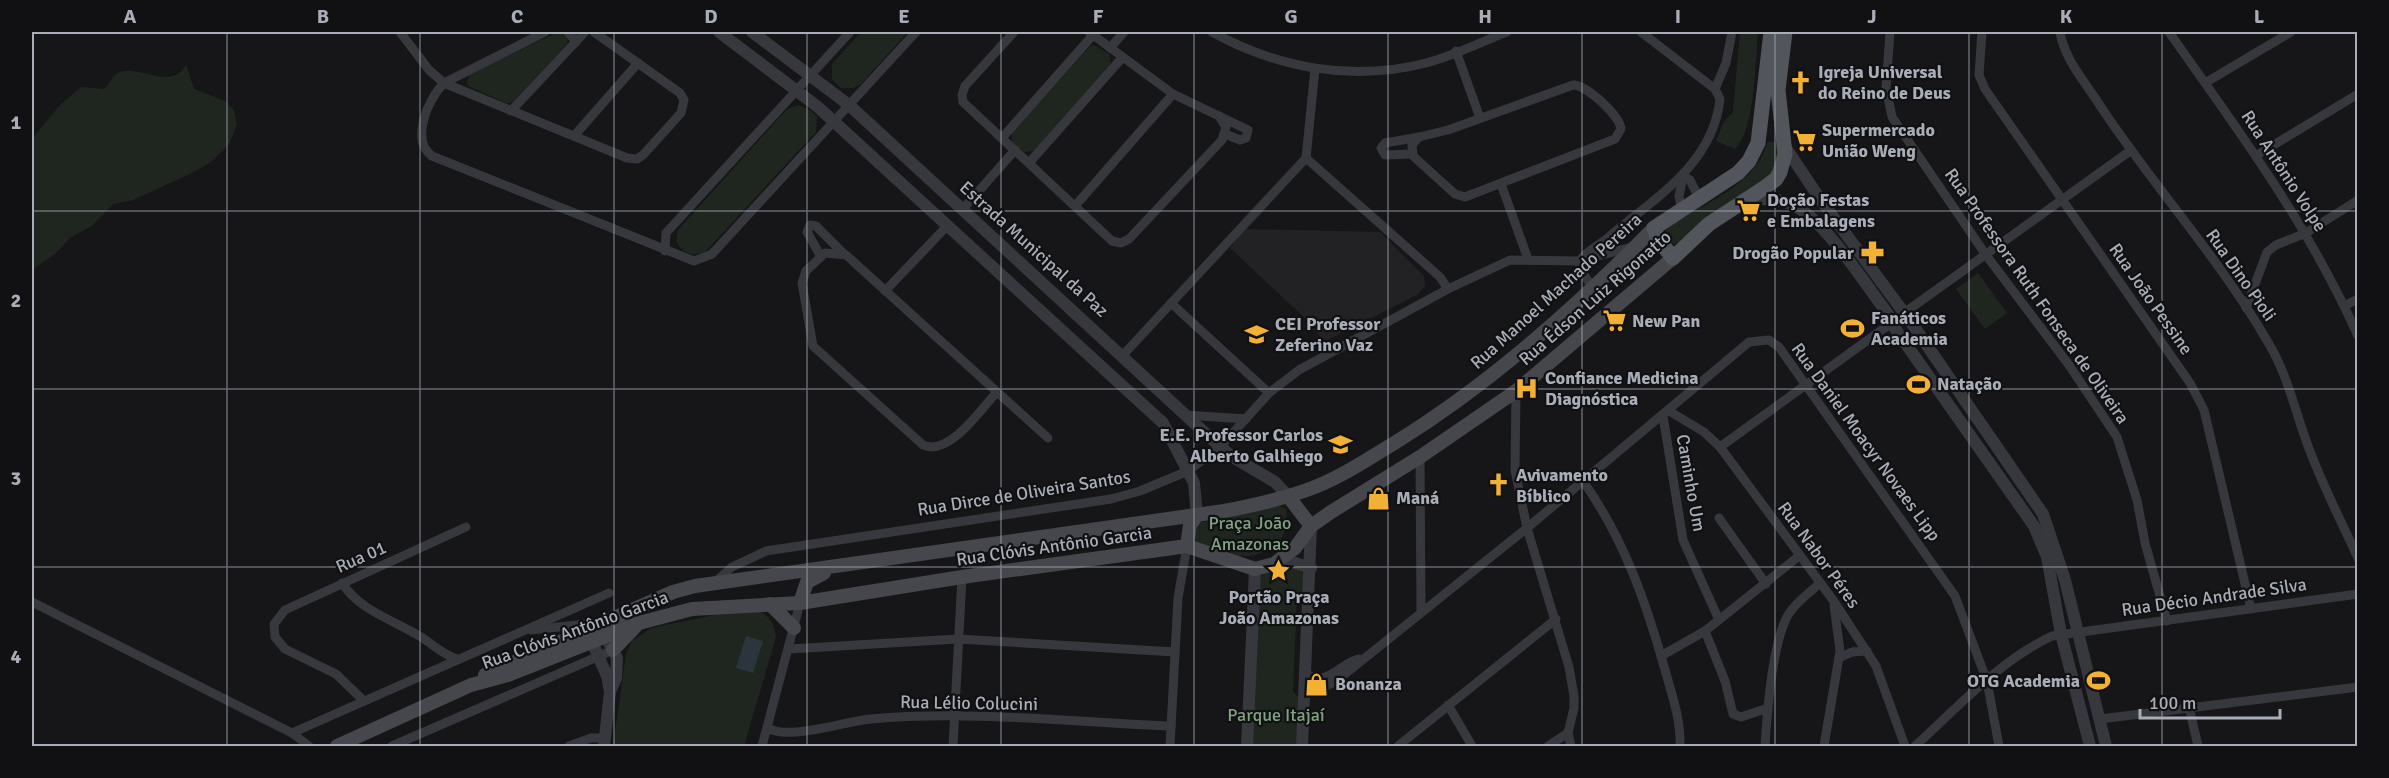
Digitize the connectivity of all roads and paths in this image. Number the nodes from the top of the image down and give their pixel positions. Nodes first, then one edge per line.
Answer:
1 (400, 32) edge
2 (545, 32) edge
3 (568, 32) edge
4 (585, 32) edge
5 (594, 32) edge
6 (719, 32) edge
7 (752, 32) edge
8 (850, 32) edge
9 (916, 32) edge
10 (1014, 32) edge
11 (1124, 32) edge
12 (1212, 32) edge
13 (1507, 32) edge
14 (1641, 32) edge
15 (1732, 32) edge
16 (1771, 32) edge
17 (1785, 32) edge
18 (1890, 32) edge
19 (1982, 32) edge
20 (2060, 32) edge
21 (2169, 32) edge
22 (2292, 32) edge
23 (1091, 33) edge
24 (576, 42) junction
25 (1110, 48) junction
26 (1456, 51) junction
27 (1122, 58) junction
28 (638, 63) junction
29 (1315, 69) junction
30 (811, 75) junction
31 (444, 83) junction
32 (2205, 83) junction
33 (1714, 89) junction
34 (797, 90) junction
35 (1173, 94) junction
36 (2358, 94) edge
37 (849, 105) junction
38 (511, 111) junction
39 (1220, 116) junction
40 (1480, 118) junction
41 (835, 122) junction
42 (1225, 134) junction
43 (574, 136) junction
44 (1419, 137) junction
45 (1002, 138) junction
46 (1758, 142) junction
47 (1784, 145) junction
48 (1015, 150) junction
49 (2130, 151) junction
50 (1412, 153) junction
51 (2258, 155) junction
52 (1306, 158) junction
53 (1029, 163) junction
54 (1683, 176) junction
55 (1501, 184) junction
56 (1700, 200) junction
57 (1743, 200) junction
58 (2358, 200) edge
59 (2062, 201) junction
60 (1075, 206) junction
61 (963, 209) junction
62 (1682, 212) junction
63 (948, 225) junction
64 (1654, 228) junction
65 (1844, 232) junction
66 (2306, 232) junction
67 (1833, 241) junction
68 (1637, 246) junction
69 (665, 251) junction
70 (820, 255) junction
71 (846, 255) junction
72 (1986, 255) junction
73 (1672, 258) junction
74 (1528, 259) junction
75 (1579, 261) junction
76 (1593, 288) junction
77 (1448, 289) junction
78 (885, 291) junction
79 (2358, 299) edge
80 (1171, 303) junction
81 (2344, 306) junction
82 (2246, 308) junction
83 (1904, 313) junction
84 (1890, 322) junction
85 (2358, 336) edge
86 (1123, 355) junction
87 (1110, 372) junction
88 (1806, 387) junction
89 (1516, 391) junction
90 (997, 392) junction
91 (1269, 393) junction
92 (1503, 401) junction
93 (1185, 414) junction
94 (1666, 414) junction
95 (1246, 419) junction
96 (1516, 419) junction
97 (1048, 438) dead end
98 (1221, 446) junction
99 (1720, 447) junction
100 (1414, 461) junction
101 (1188, 471) junction
102 (1583, 480) junction
103 (1288, 496) junction
104 (1197, 515) junction
105 (1719, 518) dead end
106 (1311, 526) junction
107 (466, 527) dead end
108 (1527, 528) junction
109 (1187, 546) junction
110 (1799, 556) junction
111 (2358, 558) edge
112 (1274, 564) junction
113 (837, 568) junction
114 (1311, 568) junction
115 (1255, 569) junction
116 (962, 577) junction
117 (715, 582) junction
118 (342, 584) junction
119 (1766, 584) junction
120 (1820, 584) junction
121 (609, 593) dead end
122 (2358, 594) edge
123 (1833, 600) junction
124 (32, 602) edge
125 (800, 603) junction
126 (770, 604) junction
127 (2251, 609) junction
128 (1421, 611) junction
129 (1556, 619) junction
130 (1719, 620) junction
131 (2167, 621) junction
132 (639, 622) junction
133 (794, 628) junction
134 (1705, 631) junction
135 (2075, 631) junction
136 (598, 632) junction
137 (2061, 634) junction
138 (503, 638) junction
139 (958, 639) junction
140 (789, 649) junction
141 (613, 650) junction
142 (1867, 651) junction
143 (1175, 652) junction
144 (599, 656) junction
145 (1661, 656) junction
146 (1839, 657) junction
147 (1364, 658) junction
148 (457, 659) junction
149 (1306, 674) junction
150 (1987, 681) junction
151 (471, 685) junction
152 (2358, 687) edge
153 (610, 692) junction
154 (1306, 695) junction
155 (364, 701) junction
156 (1448, 705) junction
157 (2189, 707) junction
158 (1768, 708) junction
159 (954, 717) junction
160 (2100, 719) junction
161 (1171, 726) junction
162 (768, 728) junction
163 (292, 733) junction
164 (1568, 733) junction
165 (604, 742) edge
166 (309, 747) edge
167 (337, 747) edge
168 (392, 747) edge
169 (569, 747) edge
170 (762, 747) edge
171 (953, 747) edge
172 (1170, 747) edge
173 (1247, 747) edge
174 (1302, 747) edge
175 (1398, 747) edge
176 (1472, 747) edge
177 (1548, 747) edge
178 (1571, 747) edge
179 (1680, 747) edge
180 (1765, 747) edge
181 (1824, 747) edge
182 (1905, 747) edge
183 (1915, 747) edge
184 (1999, 747) edge
185 (2090, 747) edge
186 (2106, 747) edge
187 (2198, 747) edge

1 - 31 street
2 - 31 street
3 - 24 street
4 - 24 street
5 - 28 street
6 - 34 street
7 - 30 street, Estrada Municipal da Paz
8 - 30 street
9 - 37 street
10 - 45 street
11 - 25 street
12 - 29 street
13 - 26 street
14 - 33 street
15 - 33 street
16 - 46 main road, Rua Manoel Machado Pereira
17 - 47 main road, Rua Édson Luiz Rigonatto
18 - 72 street, Rua Professora Ruth Fonseca de Oliveira
19 - 59 street, Rua João Pessine
20 - 49 street, Rua Dino Pioli
21 - 32 street, Rua Antônio Volpe
22 - 32 street
23 - 25 street
23 - 45 street
24 - 38 street
25 - 27 street
26 - 29 street
26 - 40 street
27 - 35 street
27 - 53 street
28 - 43 street
28 - 43 street
29 - 52 street
30 - 34 street
30 - 37 street, Estrada Municipal da Paz
31 - 38 street
31 - 69 street
32 - 51 street, Rua Antônio Volpe
33 - 54 street, Rua Manoel Machado Pereira
34 - 41 street
34 - 69 street
35 - 39 street
35 - 60 street
36 - 51 street
37 - 41 street
37 - 61 street, Estrada Municipal da Paz
38 - 43 street
39 - 42 street
39 - 42 street
40 - 44 street
40 - 55 street
41 - 63 street
41 - 69 street
42 - 60 street
44 - 50 street
44 - 50 street
45 - 48 street
46 - 47 main road
46 - 56 main road, Rua Manoel Machado Pereira
47 - 57 main road, Rua Édson Luiz Rigonatto
47 - 65 street
48 - 53 street
48 - 61 street
49 - 59 street
49 - 82 street, Rua Dino Pioli
50 - 55 street
51 - 66 street, Rua Antônio Volpe
52 - 77 street
52 - 80 street
53 - 60 street
54 - 56 street
54 - 62 street
54 - 75 street, Rua Manoel Machado Pereira
55 - 74 street
56 - 62 main road, Rua Manoel Machado Pereira
57 - 67 street
57 - 73 main road, Rua Édson Luiz Rigonatto
58 - 66 street
59 - 72 street
59 - 127 street, Rua João Pessine
61 - 63 street
61 - 86 street, Estrada Municipal da Paz
62 - 64 main road, Rua Manoel Machado Pereira
63 - 78 street
63 - 87 street
64 - 68 main road, Rua Manoel Machado Pereira
64 - 73 main road
65 - 67 street
65 - 83 street
66 - 81 street, Rua Antônio Volpe
66 - 82 street
67 - 84 street
68 - 75 street, Rua Dirce de Oliveira Santos
68 - 76 main road, Rua Manoel Machado Pereira
70 - 71 street
70 - 71 street
70 - 90 street
71 - 78 street
72 - 83 street
72 - 131 street, Rua Professora Ruth Fonseca de Oliveira
73 - 89 main road, Rua Édson Luiz Rigonatto
74 - 75 street, Rua Dirce de Oliveira Santos
74 - 77 street, Rua Dirce de Oliveira Santos
75 - 76 street
76 - 103 main road, Rua Manoel Machado Pereira
77 - 91 street, Rua Dirce de Oliveira Santos
78 - 90 street
79 - 81 street
80 - 86 street
80 - 91 street
81 - 85 street, Rua Antônio Volpe
82 - 111 street, Rua Dino Pioli
83 - 84 street
83 - 135 street
84 - 88 street
84 - 137 street
86 - 87 street
86 - 93 street, Estrada Municipal da Paz
87 - 101 street
88 - 94 street, Rua Daniel Moacyr Novaes Lipp
88 - 99 street
88 - 150 street, Rua Daniel Moacyr Novaes Lipp
89 - 92 main road, Rua Édson Luiz Rigonatto
89 - 96 street
90 - 97 street
91 - 95 street, Rua Dirce de Oliveira Santos
92 - 96 street
92 - 100 main road, Rua Édson Luiz Rigonatto
93 - 95 street
93 - 98 street, Estrada Municipal da Paz
94 - 99 street, Rua Nabor Péres
94 - 102 street, Rua Daniel Moacyr Novaes Lipp
94 - 130 street, Caminho Um
95 - 98 street, Rua Dirce de Oliveira Santos
96 - 108 street
98 - 101 street, Rua Dirce de Oliveira Santos
98 - 103 street, Estrada Municipal da Paz
99 - 110 street, Rua Nabor Péres
100 - 106 main road, Rua Édson Luiz Rigonatto
100 - 128 street
101 - 104 street
101 - 117 street, Rua Dirce de Oliveira Santos
102 - 108 street, Rua Daniel Moacyr Novaes Lipp
102 - 145 street
103 - 104 main road, Rua Manoel Machado Pereira
103 - 106 main road
104 - 109 main road
104 - 113 main road, Rua Clóvis Antônio Garcia
105 - 119 street
106 - 112 main road
106 - 114 street
107 - 118 street, Rua 01
108 - 128 street, Rua Daniel Moacyr Novaes Lipp
108 - 129 street
109 - 115 main road, Rua Clóvis Antônio Garcia
109 - 116 main road, Rua Clóvis Antônio Garcia
109 - 143 street
110 - 119 street
110 - 120 street, Rua Nabor Péres
112 - 114 street
112 - 115 main road
113 - 117 main road, Rua Clóvis Antônio Garcia
113 - 125 main road
114 - 149 street
115 - 173 street
116 - 125 main road, Rua Clóvis Antônio Garcia
116 - 139 street
117 - 136 main road, Rua Clóvis Antônio Garcia
118 - 148 street
118 - 155 street, Rua 01
119 - 130 street
120 - 123 street, Rua Nabor Péres
120 - 158 street
121 - 138 street
122 - 127 street, Rua Décio Andrade Silva
123 - 142 street, Rua Nabor Péres
123 - 146 street
124 - 163 street
125 - 126 main road, Rua Clóvis Antônio Garcia
125 - 133 street
126 - 132 main road, Rua Clóvis Antônio Garcia
126 - 133 main road
127 - 131 street, Rua Décio Andrade Silva
128 - 147 street, Rua Daniel Moacyr Novaes Lipp
129 - 156 street
129 - 164 street
130 - 134 street
131 - 135 street, Rua Décio Andrade Silva
132 - 136 main road, Rua Clóvis Antônio Garcia
132 - 141 main road
133 - 140 street
134 - 145 street
134 - 158 street
135 - 137 street, Rua Décio Andrade Silva
135 - 160 street
136 - 138 street
136 - 141 street
136 - 144 street
136 - 151 main road, Rua Clóvis Antônio Garcia
136 - 151 main road, Rua Clóvis Antônio Garcia
137 - 150 street
137 - 185 street
138 - 148 street
139 - 140 street
139 - 143 street
139 - 159 street
140 - 162 street
141 - 144 street
141 - 153 street
142 - 146 street
142 - 182 street, Rua Nabor Péres
143 - 161 street
144 - 153 street
144 - 168 street
145 - 179 street
146 - 181 street
147 - 149 street, Rua Daniel Moacyr Novaes Lipp
147 - 154 street, Rua Daniel Moacyr Novaes Lipp
148 - 155 street
149 - 154 street
150 - 183 street
150 - 184 street, Rua Daniel Moacyr Novaes Lipp
151 - 167 main road
152 - 157 street
153 - 165 street
154 - 174 street
155 - 163 street
156 - 175 street
156 - 176 street
157 - 160 street
157 - 187 street
158 - 180 street
159 - 161 street, Rua Lélio Colucini
159 - 162 street, Rua Lélio Colucini
159 - 171 street
160 - 186 street
161 - 172 street
162 - 170 street
163 - 166 street
164 - 177 street
164 - 178 street
165 - 169 street

